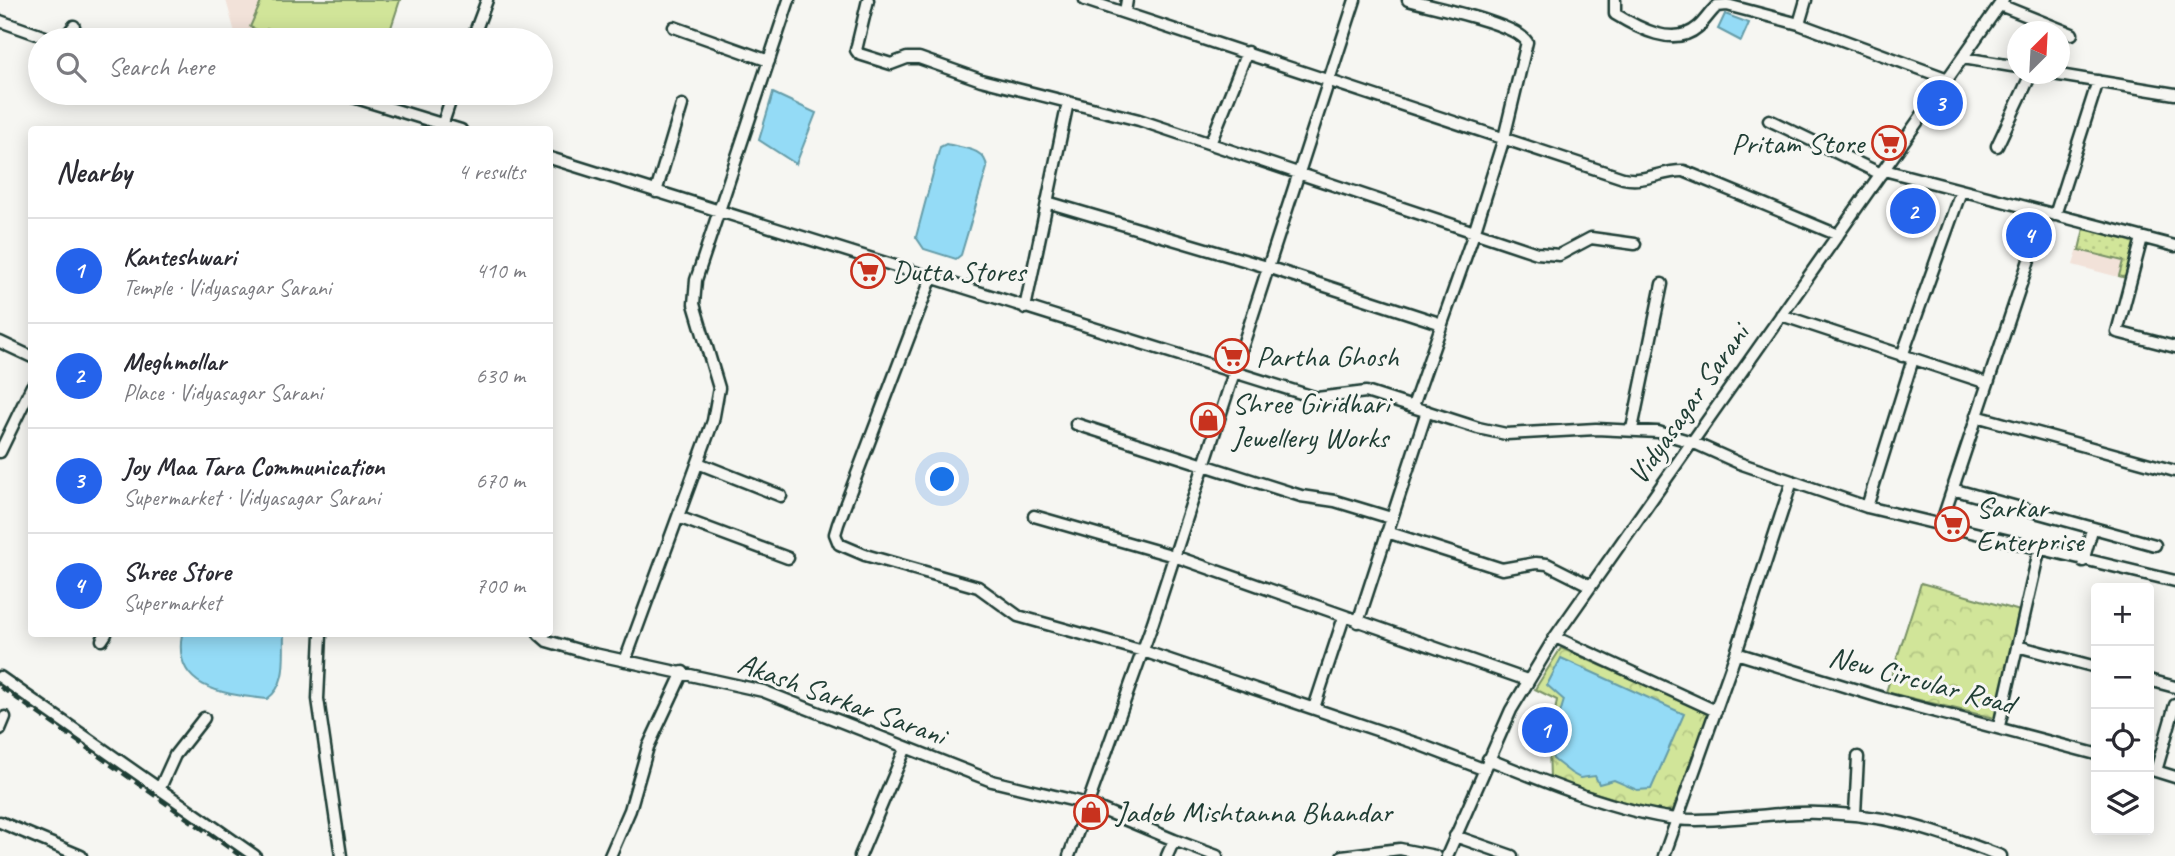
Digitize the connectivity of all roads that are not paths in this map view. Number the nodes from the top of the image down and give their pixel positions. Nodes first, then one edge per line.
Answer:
1 (487, 0) edge
2 (789, 0) edge
3 (868, 0) edge
4 (1085, 0) edge
5 (1127, 0) edge
6 (1355, 0) edge
7 (1408, 0) edge
8 (1615, 0) edge
9 (1806, 0) edge
10 (2002, 2) edge
11 (1125, 12) junction
12 (0, 21) edge
13 (1799, 24) junction
14 (674, 27) dead end
15 (476, 28) edge
16 (28, 31) edge
17 (2072, 34) dead end
18 (1247, 52) junction
19 (1963, 58) junction
20 (768, 61) junction
21 (2007, 65) edge
22 (2070, 77) edge
23 (1948, 79) junction
24 (1331, 80) junction
25 (2098, 81) junction
26 (2026, 84) edge
27 (2175, 94) edge
28 (1068, 102) junction
29 (376, 105) edge
30 (449, 105) edge
31 (682, 105) dead end
32 (1769, 120) dead end
33 (438, 126) edge
34 (441, 126) edge
35 (1504, 138) junction
36 (1210, 144) junction
37 (1997, 146) dead end
38 (553, 159) edge
39 (1882, 172) junction
40 (1298, 174) junction
41 (1961, 191) junction
42 (656, 192) junction
43 (1047, 201) junction
44 (718, 212) junction
45 (2050, 214) junction
46 (1475, 230) junction
47 (1838, 235) junction
48 (2142, 238) junction
49 (1635, 244) dead end
50 (2175, 246) edge
51 (1268, 267) junction
52 (932, 279) junction
53 (1662, 284) dead end
54 (1026, 308) junction
55 (1781, 315) junction
56 (1442, 324) junction
57 (0, 342) edge
58 (2175, 347) edge
59 (28, 355) edge
60 (1902, 356) junction
61 (1913, 359) junction
62 (1234, 371) junction
63 (1987, 383) junction
64 (28, 394) edge
65 (1413, 406) junction
66 (1427, 411) junction
67 (1976, 416) junction
68 (1076, 424) dead end
69 (1632, 429) junction
70 (1692, 442) junction
71 (0, 452) edge
72 (698, 463) junction
73 (1204, 467) junction
74 (2175, 471) edge
75 (1792, 481) junction
76 (1952, 489) junction
77 (781, 496) dead end
78 (1867, 507) junction
79 (1034, 516) dead end
80 (678, 517) junction
81 (1391, 518) junction
82 (1940, 527) junction
83 (2092, 530) junction
84 (1387, 532) junction
85 (2155, 545) dead end
86 (2039, 551) junction
87 (1174, 556) junction
88 (788, 558) dead end
89 (2083, 561) junction
90 (2175, 581) edge
91 (1590, 585) junction
92 (1344, 617) junction
93 (1358, 622) junction
94 (321, 637) edge
95 (543, 637) edge
96 (1555, 637) junction
97 (2017, 646) junction
98 (1143, 651) junction
99 (1736, 653) junction
100 (625, 661) junction
101 (2091, 666) edge
102 (683, 672) junction
103 (0, 677) edge
104 (1529, 677) junction
105 (2154, 681) edge
106 (2175, 687) edge
107 (2175, 705) edge
108 (1314, 708) junction
109 (1716, 711) junction
110 (5, 718) dead end
111 (204, 718) dead end
112 (1999, 726) junction
113 (0, 729) edge
114 (906, 747) junction
115 (2091, 753) edge
116 (1858, 757) dead end
117 (1485, 764) junction
118 (2154, 764) edge
119 (2154, 771) edge
120 (2175, 777) edge
121 (160, 788) junction
122 (1088, 804) junction
123 (1854, 814) junction
124 (1678, 819) junction
125 (0, 822) edge
126 (1455, 836) junction
127 (1174, 840) junction
128 (81, 856) edge
129 (255, 856) edge
130 (341, 856) edge
131 (610, 856) edge
132 (860, 856) edge
133 (1069, 856) edge
134 (1167, 856) edge
135 (1217, 856) edge
136 (1342, 856) edge
137 (1435, 856) edge
138 (1447, 856) edge
139 (1512, 856) edge
140 (1664, 856) edge
141 (2001, 856) edge

1 - 15 street
2 - 20 street
3 - 28 street
4 - 11 street
5 - 11 street
6 - 24 street
7 - 35 street
8 - 13 street
9 - 13 street
10 - 17 street
10 - 19 street, Vidyasagar Sarani
11 - 18 street
12 - 16 street
13 - 23 street
14 - 20 street
18 - 24 street
18 - 36 street
19 - 21 street
19 - 23 street, Vidyasagar Sarani
20 - 44 street
22 - 25 street
23 - 39 street, Vidyasagar Sarani
24 - 35 street
24 - 40 street
25 - 27 street
25 - 45 street
26 - 37 street
28 - 36 street
28 - 43 street
29 - 33 street
30 - 34 street
31 - 42 street
32 - 39 street
35 - 46 street
35 - 47 street
36 - 40 street
38 - 42 street
39 - 41 street
39 - 47 street, Vidyasagar Sarani
40 - 46 street
40 - 51 street
41 - 45 street
41 - 60 street
42 - 44 street
43 - 51 street
43 - 54 street
44 - 52 street
44 - 72 street
45 - 48 street
45 - 63 street
46 - 49 street
46 - 56 street
47 - 55 street, Vidyasagar Sarani
48 - 50 street
48 - 58 street
51 - 56 street
51 - 62 street
52 - 54 street
52 - 98 street
53 - 69 street
54 - 62 street
55 - 60 street
55 - 70 street, Vidyasagar Sarani
56 - 65 street
57 - 59 street
60 - 61 street
61 - 63 street
61 - 78 street
62 - 65 street
62 - 73 street
63 - 67 street
64 - 71 street
65 - 66 street
66 - 69 street
66 - 81 street
67 - 74 street
67 - 76 street
68 - 73 street
69 - 70 street
70 - 75 street
70 - 91 street, Vidyasagar Sarani
72 - 77 street
72 - 80 street
73 - 81 street
73 - 87 street
75 - 78 street
75 - 99 street
76 - 82 street
76 - 83 street
78 - 82 street
79 - 87 street
80 - 88 street
80 - 100 street
81 - 84 street
82 - 86 street
83 - 85 street
83 - 89 street
84 - 91 street
84 - 93 street
86 - 89 street
86 - 97 street
87 - 92 street
87 - 98 street
89 - 90 street
91 - 96 street, Vidyasagar Sarani
92 - 93 street
92 - 108 street
93 - 104 street
94 - 130 street
95 - 100 street, Akash Sarkar Sarani
96 - 104 street, Vidyasagar Sarani
96 - 109 street
97 - 101 street
97 - 112 street
98 - 108 street
98 - 122 street
99 - 109 street
99 - 112 street, New Circular Road
100 - 102 street, Akash Sarkar Sarani
102 - 114 street, Akash Sarkar Sarani
102 - 131 street
103 - 121 street
104 - 117 street, Vidyasagar Sarani
105 - 106 street
107 - 118 street
108 - 117 street
109 - 124 street
110 - 113 street
111 - 121 street
112 - 115 street, New Circular Road
114 - 122 street, Akash Sarkar Sarani
114 - 132 street
116 - 123 street
117 - 124 street
117 - 126 street, Vidyasagar Sarani
119 - 120 street
121 - 129 street
122 - 127 street, Akash Sarkar Sarani
122 - 133 street
123 - 124 street
123 - 141 street
124 - 140 street
125 - 128 street
126 - 138 street, Vidyasagar Sarani
126 - 139 street
127 - 134 street
127 - 135 street, Akash Sarkar Sarani
136 - 137 street

